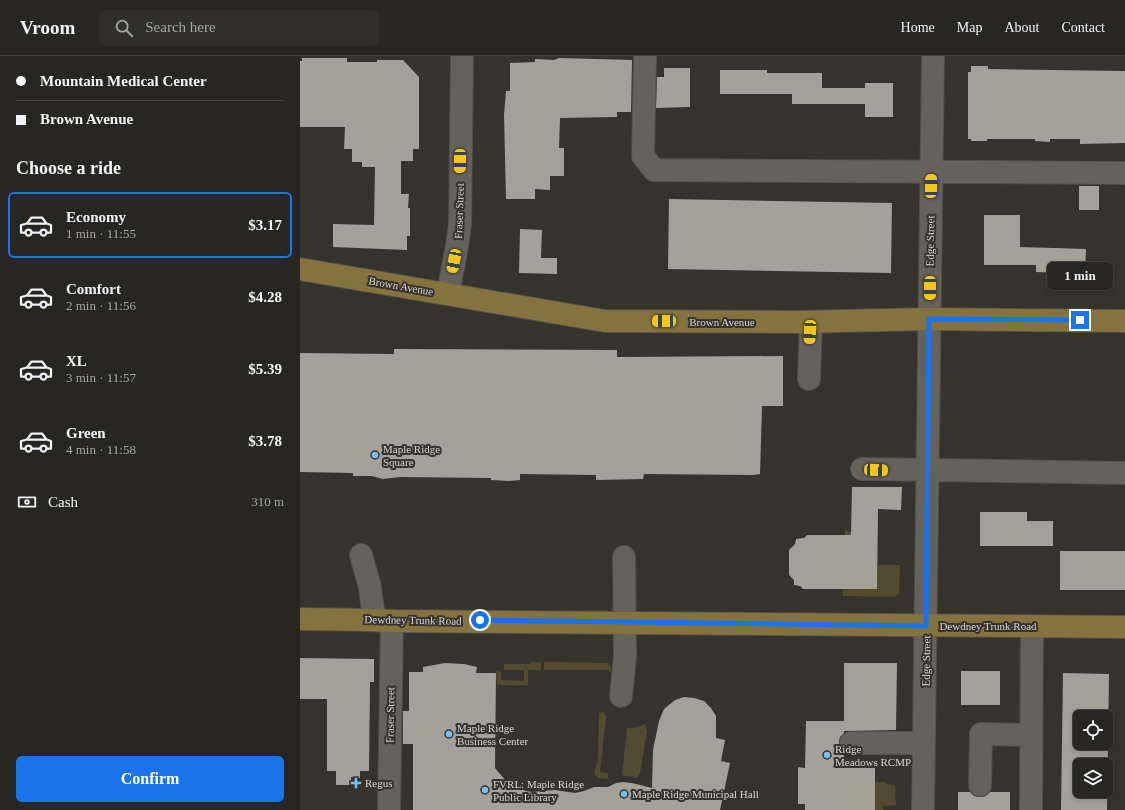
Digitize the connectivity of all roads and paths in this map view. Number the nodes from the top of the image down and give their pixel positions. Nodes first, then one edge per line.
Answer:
1 (462, 56) edge
2 (645, 56) edge
3 (933, 56) edge
4 (931, 171) junction
5 (1125, 173) edge
6 (300, 269) edge
7 (448, 294) junction
8 (929, 319) junction
9 (1125, 321) edge
10 (810, 322) junction
11 (809, 379) dead end
12 (862, 469) dead end
13 (928, 471) junction
14 (1125, 473) edge
15 (361, 555) dead end
16 (624, 557) dead end
17 (300, 618) edge
18 (383, 620) junction
19 (626, 622) junction
20 (926, 626) junction
21 (1032, 626) junction
22 (1125, 627) edge
23 (620, 696) dead end
24 (1031, 735) junction
25 (850, 743) dead end
26 (924, 743) junction
27 (980, 785) dead end
28 (389, 810) edge
29 (923, 810) edge
30 (1031, 810) edge

1 - 7 street, Fraser Street
2 - 4 street
3 - 4 street, Edge Street
4 - 5 street
4 - 8 street, Edge Street
6 - 7 main road, Brown Avenue
7 - 10 main road, Brown Avenue
8 - 9 main road, Brown Avenue
8 - 10 main road, Brown Avenue
8 - 13 street, Edge Street
10 - 11 street
12 - 13 street
13 - 14 street
13 - 20 street, Edge Street
15 - 18 street, Fraser Street
16 - 19 street
17 - 18 main road, Dewdney Trunk Road
18 - 19 main road, Dewdney Trunk Road
18 - 28 street, Fraser Street
19 - 20 main road, Dewdney Trunk Road
19 - 23 street
20 - 21 main road, Dewdney Trunk Road
20 - 26 street, Edge Street
21 - 22 main road, Dewdney Trunk Road
21 - 24 street
24 - 27 street
24 - 30 street
25 - 26 street
26 - 29 street, Edge Street

